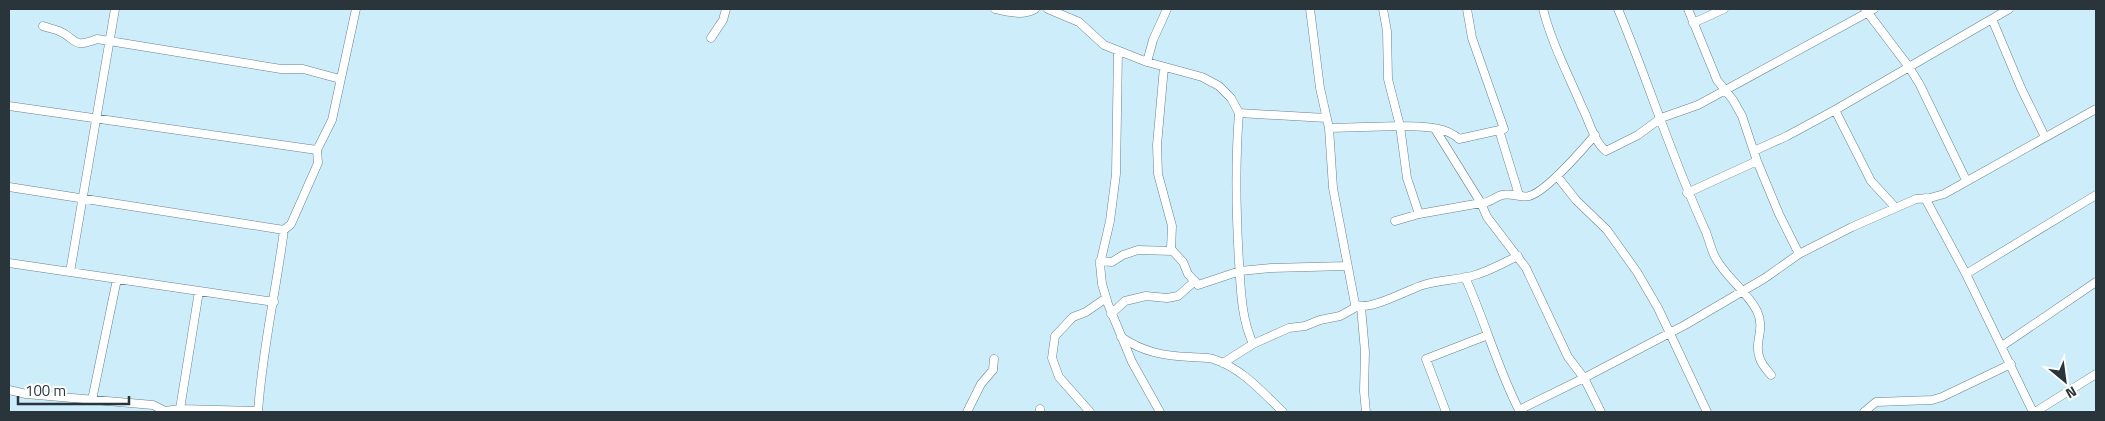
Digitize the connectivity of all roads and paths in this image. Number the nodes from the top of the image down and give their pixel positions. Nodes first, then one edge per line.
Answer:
1 (116, 9) edge
2 (356, 9) edge
3 (726, 9) edge
4 (995, 9) edge
5 (1035, 9) edge
6 (1048, 9) edge
7 (1168, 9) edge
8 (1310, 9) edge
9 (1383, 9) edge
10 (1467, 9) edge
11 (1543, 9) edge
12 (1618, 9) edge
13 (1688, 9) edge
14 (1724, 9) edge
15 (2009, 9) edge
16 (1869, 10) edge
17 (1992, 19) junction
18 (1692, 23) junction
19 (43, 26) dead end
20 (711, 38) dead end
21 (110, 42) junction
22 (1118, 51) junction
23 (1146, 62) junction
24 (1164, 67) junction
25 (1909, 67) junction
26 (340, 80) junction
27 (1725, 90) junction
28 (9, 106) edge
29 (2096, 109) edge
30 (1835, 110) junction
31 (1239, 113) junction
32 (1326, 118) junction
33 (1661, 118) junction
34 (97, 119) junction
35 (1400, 126) junction
36 (1328, 128) junction
37 (1435, 130) junction
38 (1499, 130) junction
39 (1595, 135) junction
40 (2045, 137) junction
41 (317, 150) junction
42 (1754, 151) junction
43 (1757, 161) junction
44 (1556, 176) junction
45 (1966, 180) junction
46 (9, 186) edge
47 (1687, 193) junction
48 (1519, 195) junction
49 (2096, 195) edge
50 (83, 198) junction
51 (1925, 198) junction
52 (1481, 203) junction
53 (1895, 207) junction
54 (1420, 214) junction
55 (1395, 221) dead end
56 (284, 230) junction
57 (1171, 249) junction
58 (1799, 254) junction
59 (1518, 256) junction
60 (1100, 261) junction
61 (9, 263) edge
62 (1347, 266) junction
63 (1240, 271) junction
64 (70, 272) junction
65 (1966, 274) junction
66 (1465, 277) junction
67 (117, 278) junction
68 (1195, 281) junction
69 (2096, 282) edge
70 (200, 291) junction
71 (1742, 292) junction
72 (1106, 298) junction
73 (274, 302) junction
74 (1360, 306) junction
75 (1111, 314) junction
76 (1668, 333) junction
77 (1488, 335) junction
78 (1120, 336) junction
79 (1253, 344) junction
80 (2002, 346) junction
81 (994, 359) dead end
82 (1223, 363) junction
83 (2011, 364) junction
84 (2096, 374) edge
85 (1771, 375) dead end
86 (1584, 378) junction
87 (9, 390) edge
88 (92, 400) junction
89 (180, 409) junction
90 (1519, 411) edge
91 (258, 412) edge
92 (967, 412) edge
93 (1090, 412) edge
94 (1160, 412) edge
95 (1283, 412) edge
96 (1366, 412) edge
97 (1446, 412) edge
98 (1602, 412) edge
99 (1707, 412) edge
100 (1864, 412) edge
101 (2034, 412) edge

1 - 21 street
2 - 26 street
3 - 20 street
4 - 5 street
6 - 22 street
7 - 23 street
8 - 32 street
9 - 35 street
10 - 38 street
11 - 39 street
12 - 33 street
13 - 18 street
14 - 18 street
15 - 17 street
16 - 25 street
16 - 27 street
17 - 25 street
17 - 40 street
18 - 27 street
19 - 21 street
21 - 26 street
21 - 34 street
22 - 23 street
22 - 60 street
23 - 24 street
24 - 31 street
24 - 57 street
25 - 30 street
25 - 45 street
26 - 41 street
27 - 33 street
27 - 42 street
28 - 34 street
29 - 40 street
30 - 42 street
30 - 53 street
31 - 32 street
31 - 63 street
32 - 36 street
33 - 39 street
33 - 47 street
34 - 41 street
34 - 50 street
35 - 36 street
35 - 37 street
35 - 54 street
36 - 62 street
37 - 38 street
37 - 52 street
38 - 48 street
39 - 44 street
40 - 45 street
41 - 56 street
42 - 43 street
43 - 47 street
43 - 58 street
44 - 48 street
44 - 76 street
45 - 51 street
46 - 50 street
47 - 71 street
48 - 52 street
49 - 65 street
50 - 56 street
50 - 64 street
51 - 53 street
51 - 65 street
52 - 54 street
52 - 59 street
53 - 58 street
54 - 55 street
56 - 73 street
57 - 60 street
57 - 68 street
58 - 71 street
59 - 66 street
59 - 86 street
60 - 72 street
61 - 64 street
62 - 63 street
62 - 74 street
63 - 68 street
63 - 79 street
64 - 67 street
65 - 80 street
66 - 74 street
66 - 77 street
67 - 70 street
67 - 88 street
68 - 75 street
69 - 80 street
70 - 73 street
70 - 89 street
71 - 76 street
71 - 85 street
72 - 75 street
72 - 93 street
73 - 91 street
74 - 79 street
74 - 96 street
75 - 78 street
76 - 86 street
76 - 99 street
77 - 90 street
77 - 97 street
78 - 82 street
78 - 94 street
79 - 82 street
80 - 83 street
81 - 92 street
82 - 95 street
83 - 100 street
83 - 101 street
84 - 101 street
86 - 90 street
86 - 98 street
87 - 88 street
88 - 89 street
89 - 91 street

